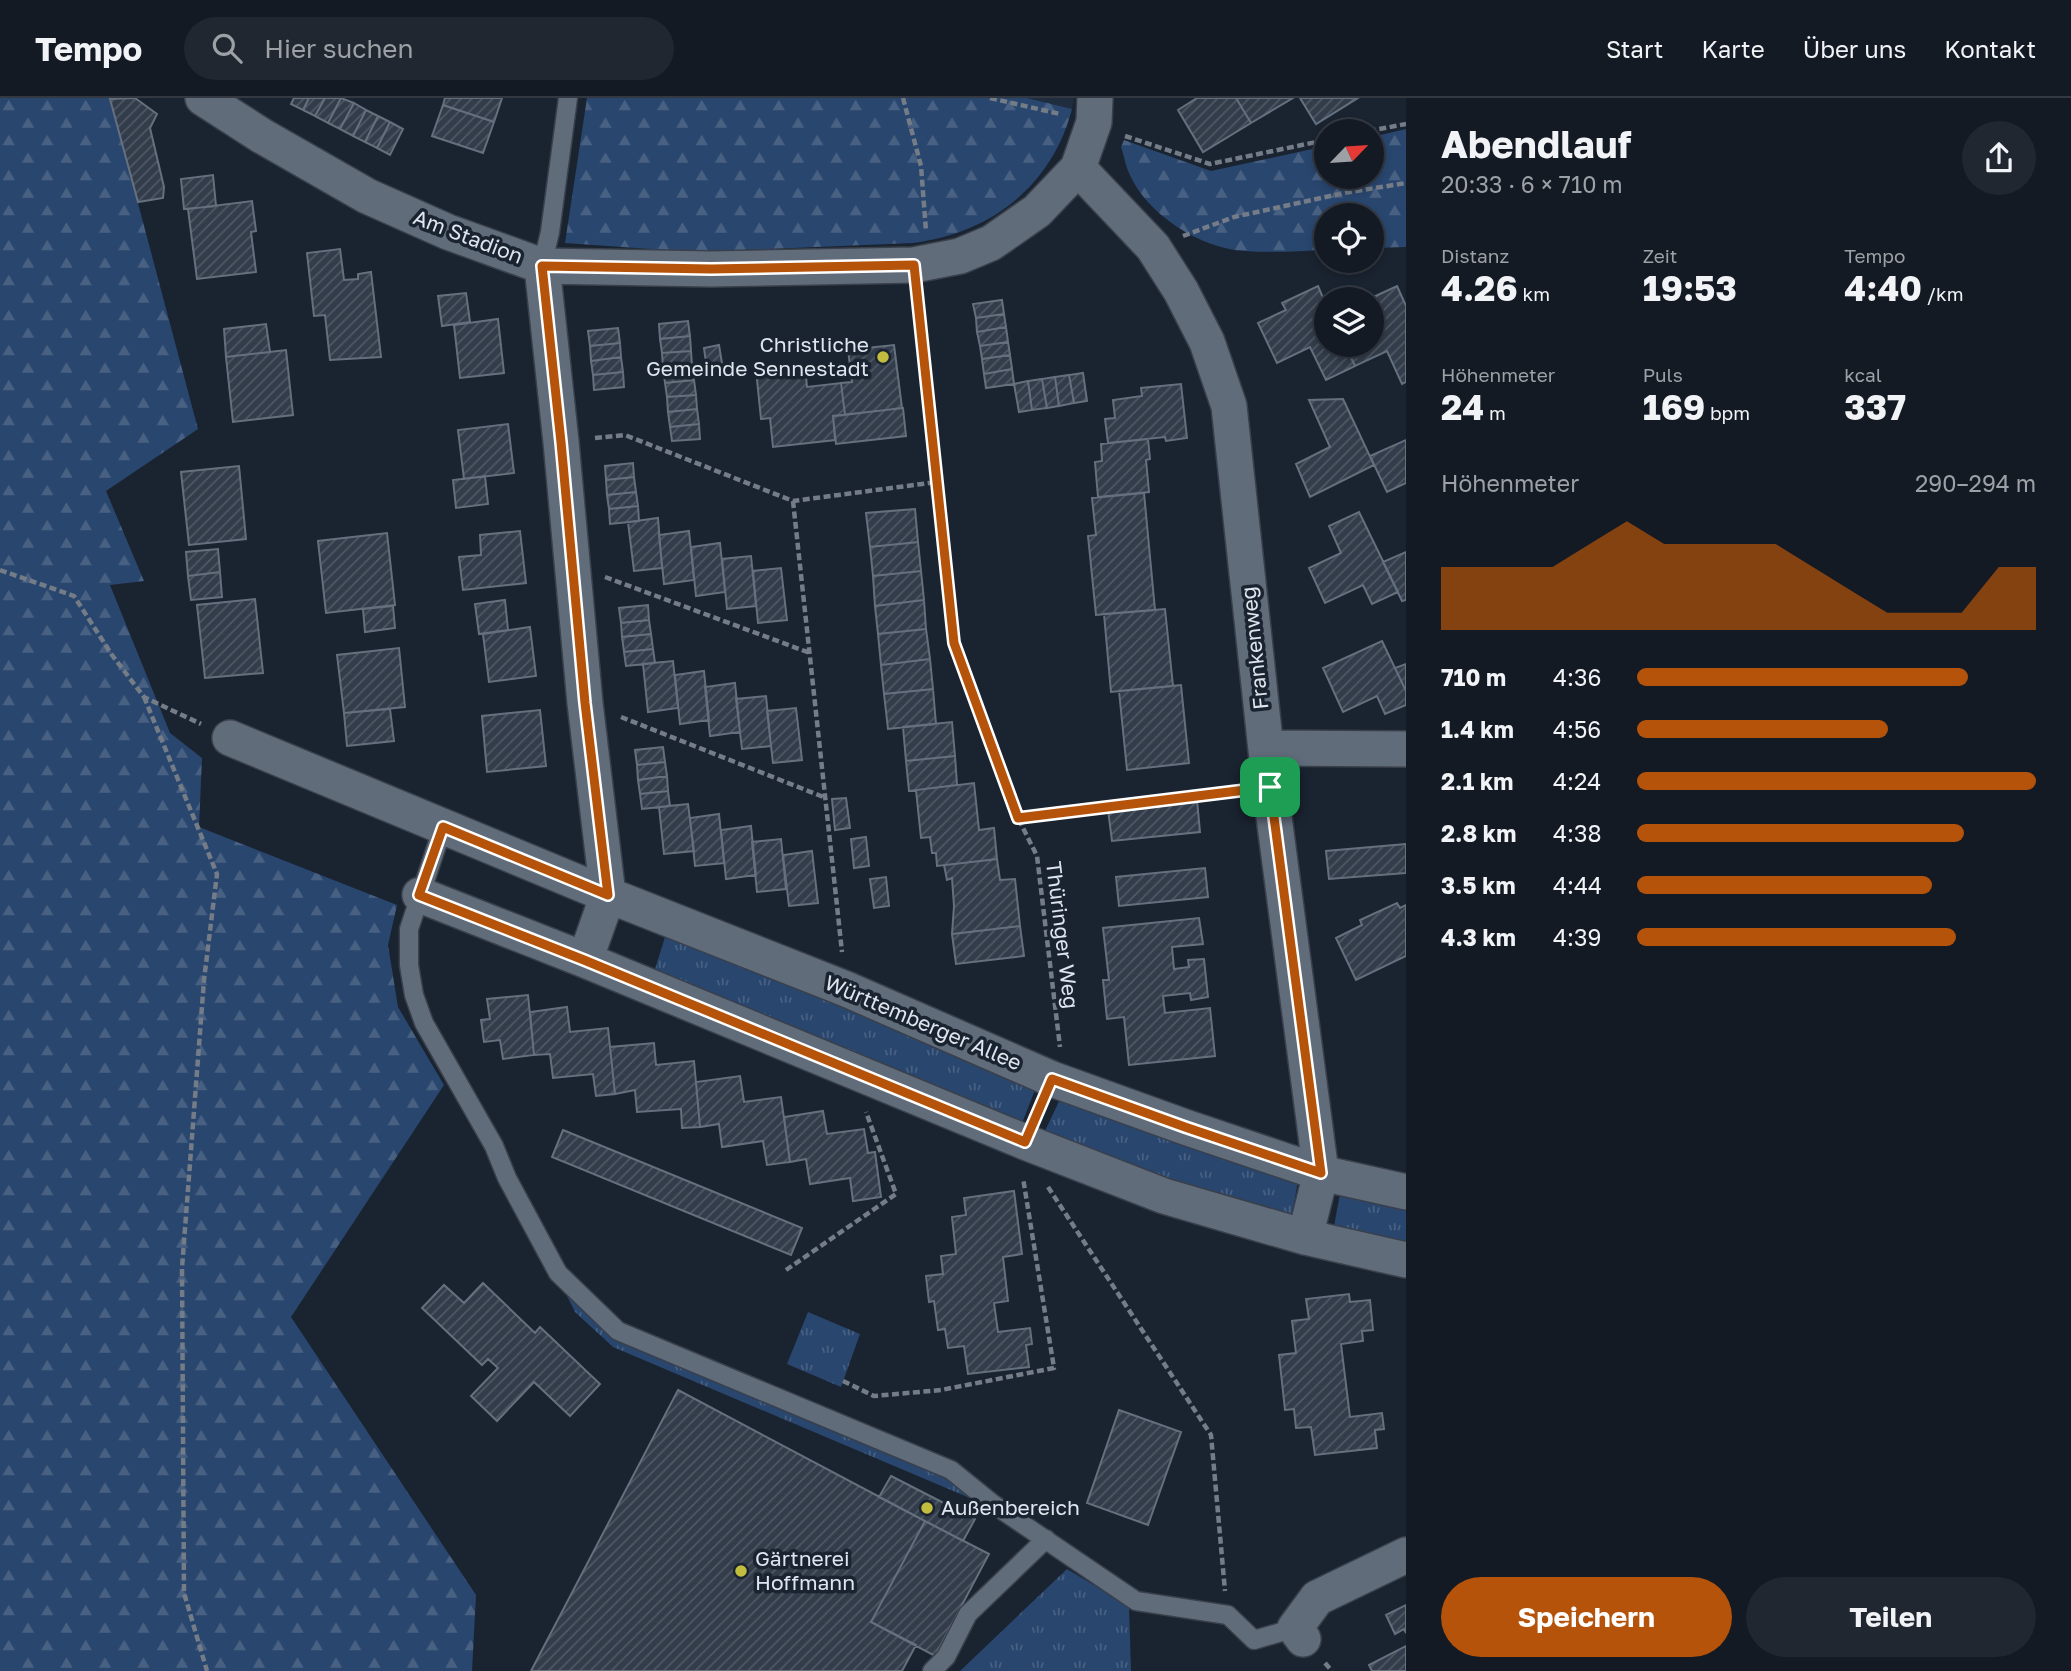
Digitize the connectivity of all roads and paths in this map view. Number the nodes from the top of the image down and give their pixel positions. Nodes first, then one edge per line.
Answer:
1 (203, 98) edge
2 (568, 98) edge
3 (903, 98) edge
4 (990, 98) edge
5 (1095, 110) edge
6 (1406, 124) edge
7 (1384, 128) edge
8 (1314, 142) edge
9 (1078, 168) junction
10 (1406, 183) edge
11 (1153, 247) junction
12 (921, 264) junction
13 (542, 266) junction
14 (561, 442) junction
15 (937, 482) junction
16 (793, 501) junction
17 (572, 564) junction
18 (0, 570) edge
19 (810, 653) junction
20 (144, 697) junction
21 (585, 703) junction
22 (230, 738) joint
23 (1266, 748) junction
24 (1406, 749) edge
25 (1270, 787) junction
26 (826, 798) junction
27 (1018, 818) junction
28 (443, 827) junction
29 (419, 895) junction
30 (608, 895) junction
31 (584, 960) junction
32 (846, 989) junction
33 (873, 1079) junction
34 (1052, 1079) junction
35 (1025, 1142) junction
36 (1321, 1173) junction
37 (1406, 1192) edge
38 (1305, 1237) junction
39 (1406, 1261) edge
40 (786, 1270) dead end
41 (843, 1381) dead end
42 (1045, 1539) junction
43 (1406, 1555) edge
44 (1228, 1615) junction
45 (1299, 1633) joint
46 (207, 1671) edge
47 (932, 1671) edge

1 - 13 street, Am Stadion
2 - 13 lane
3 - 12 path, Thüringer Weg
4 - 5 path
5 - 8 path
5 - 9 street, Am Stadion
6 - 7 path
9 - 11 street, Frankenweg
9 - 12 street, Am Stadion
10 - 11 path
11 - 23 street, Frankenweg
12 - 13 street, Am Stadion
12 - 15 path, Thüringer Weg
13 - 14 street
14 - 16 path
14 - 17 street
15 - 16 path
15 - 27 path, Thüringer Weg
16 - 19 path
17 - 19 path
17 - 21 street
18 - 20 path
19 - 26 path
20 - 22 path
20 - 46 path
21 - 26 path
21 - 30 street
22 - 28 street, Württemberger Allee
23 - 24 street
23 - 25 street, Frankenweg
25 - 27 path
25 - 36 street, Frankenweg
26 - 32 path
27 - 34 path, Thüringer Weg
28 - 29 lane
28 - 30 street, Württemberger Allee
29 - 31 street
29 - 42 lane
30 - 31 street
30 - 32 street, Württemberger Allee
31 - 33 street
32 - 34 street, Württemberger Allee
33 - 35 street
33 - 40 path
34 - 36 street, Württemberger Allee
35 - 38 street
35 - 41 path
35 - 44 path
36 - 37 street, Württemberger Allee
36 - 38 street
38 - 39 street
42 - 44 lane
42 - 47 lane
43 - 45 street
44 - 45 lane

